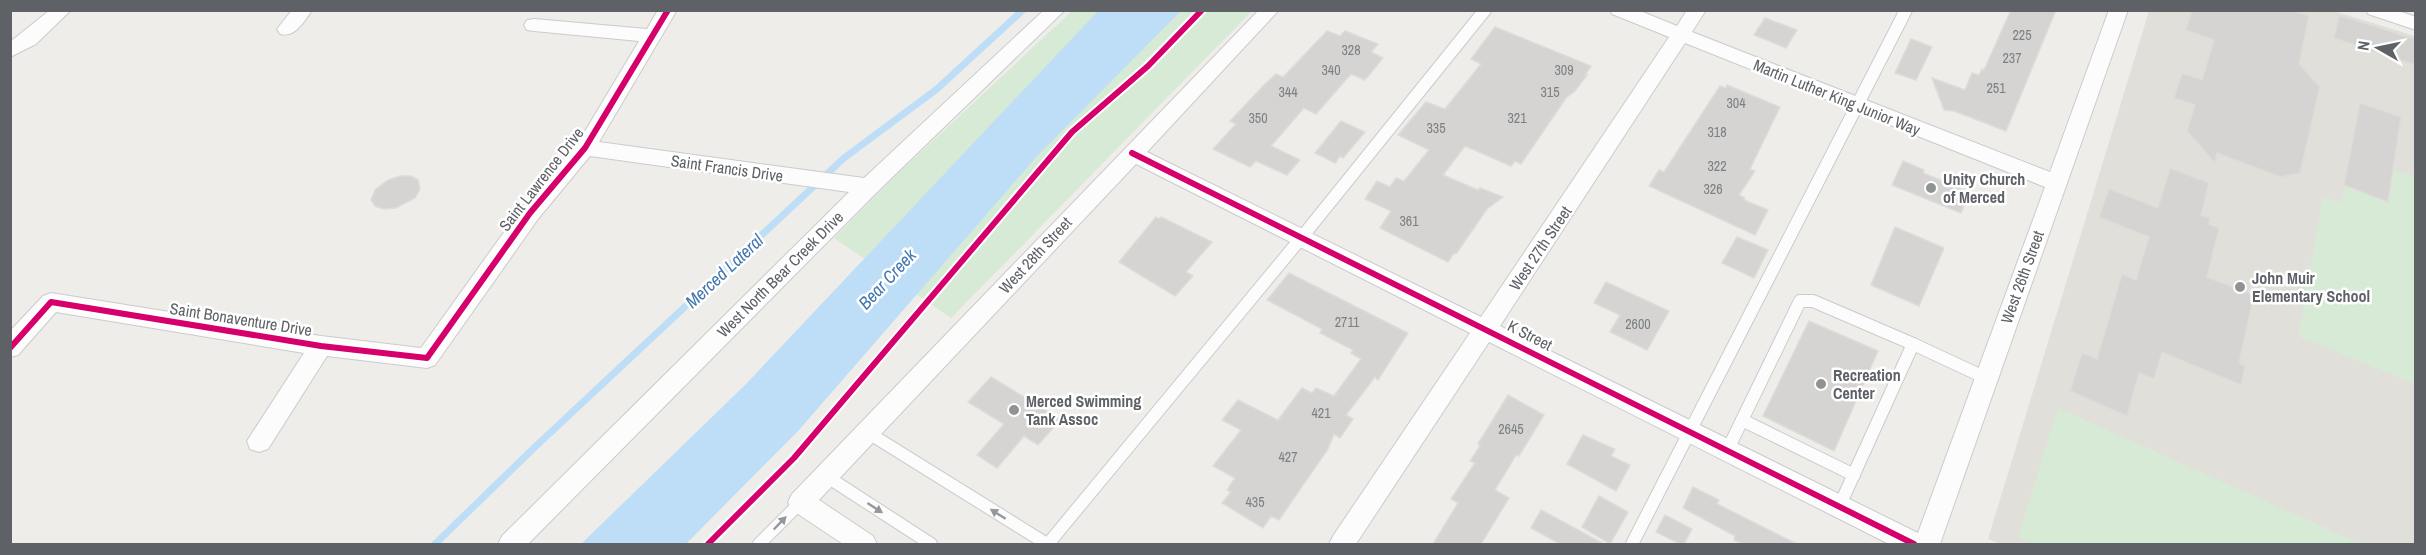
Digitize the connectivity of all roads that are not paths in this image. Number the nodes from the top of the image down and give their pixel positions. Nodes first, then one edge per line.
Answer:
1 (62, 10) edge
2 (303, 10) edge
3 (668, 10) edge
4 (1056, 10) edge
5 (1270, 10) edge
6 (1485, 10) edge
7 (1619, 10) edge
8 (1697, 10) edge
9 (1906, 10) edge
10 (2119, 10) edge
11 (2375, 10) edge
12 (2415, 24) edge
13 (534, 25) dead end
14 (287, 29) dead end
15 (1682, 35) junction
16 (653, 36) junction
17 (10, 51) edge
18 (1857, 105) junction
19 (585, 148) junction
20 (1132, 153) junction
21 (2056, 183) junction
22 (860, 186) junction
23 (1302, 237) junction
24 (1486, 328) junction
25 (1913, 344) junction
26 (321, 346) junction
27 (10, 348) edge
28 (427, 358) joint
29 (1986, 378) junction
30 (1742, 420) junction
31 (867, 432) junction
32 (1690, 432) junction
33 (259, 441) dead end
34 (1726, 451) junction
35 (1854, 475) junction
36 (826, 476) junction
37 (801, 502) junction
38 (1839, 507) junction
39 (512, 544) edge
40 (759, 544) edge
41 (864, 544) edge
42 (931, 544) edge
43 (1048, 544) edge
44 (1342, 544) edge
45 (1632, 544) edge
46 (1914, 544) edge
47 (1927, 544) edge

1 - 17 street
2 - 14 street
3 - 16 street, Saint Lawrence Drive
4 - 22 street, West North Bear Creek Drive
5 - 20 street, West 28th Street
6 - 23 lane
7 - 15 street, Martin Luther King Junior Way
8 - 15 street, West 27th Street
9 - 18 lane
10 - 21 street, West 26th Street
11 - 12 street
13 - 16 street
15 - 18 street, Martin Luther King Junior Way
15 - 24 street, West 27th Street
16 - 19 street, Saint Lawrence Drive
18 - 21 street, Martin Luther King Junior Way
18 - 32 lane
19 - 22 street, Saint Francis Drive
19 - 28 street, Saint Lawrence Drive
20 - 23 street, K Street
20 - 31 street, West 28th Street
21 - 29 street, West 26th Street
22 - 39 street, West North Bear Creek Drive
23 - 24 street, K Street
23 - 43 lane
24 - 32 street, K Street
24 - 44 street, West 27th Street
25 - 29 lane
25 - 30 lane
25 - 35 lane
26 - 27 street, Saint Bonaventure Drive
26 - 28 street, Saint Bonaventure Drive
26 - 33 street
29 - 47 street, West 26th Street
30 - 34 lane
30 - 35 lane
31 - 36 street, West 28th Street
43 -> 31 lane
32 - 34 street, K Street
32 - 45 lane
34 - 38 street, K Street
35 - 38 lane
36 - 37 street, West 28th Street
36 -> 42 lane
40 -> 37 lane
37 - 41 street
38 - 46 street, K Street

